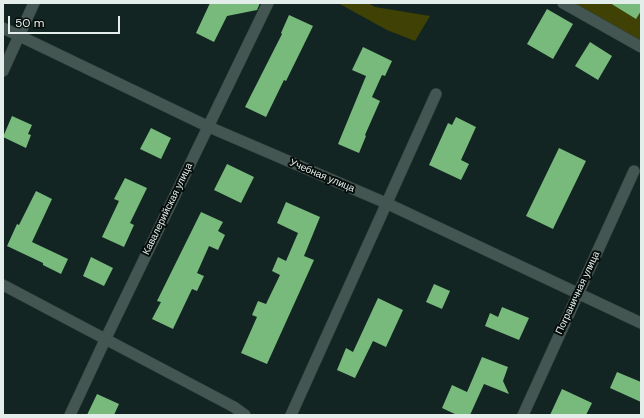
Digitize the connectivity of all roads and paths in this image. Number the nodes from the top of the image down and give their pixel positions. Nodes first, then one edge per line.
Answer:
1 (34, 3) edge
2 (268, 3) edge
3 (563, 3) edge
4 (3, 28) edge
5 (19, 36) junction
6 (641, 47) edge
7 (3, 71) edge
8 (436, 94) dead end
9 (208, 126) junction
10 (634, 171) dead end
11 (386, 203) junction
12 (3, 285) edge
13 (578, 294) junction
14 (641, 323) edge
15 (105, 340) junction
16 (70, 415) edge
17 (245, 415) edge
18 (291, 415) edge
19 (523, 415) edge

1 - 5 street
2 - 9 street, Кавалерийская улица
3 - 6 street
4 - 5 street, Учебная улица
5 - 7 street
5 - 9 street, Учебная улица
8 - 11 street
9 - 11 street, Учебная улица
9 - 15 street, Кавалерийская улица
10 - 13 street, Пограничная улица
11 - 13 street, Учебная улица
11 - 18 street
12 - 15 street
13 - 14 street, Учебная улица
13 - 19 street, Пограничная улица
15 - 16 street, Кавалерийская улица
15 - 17 street

